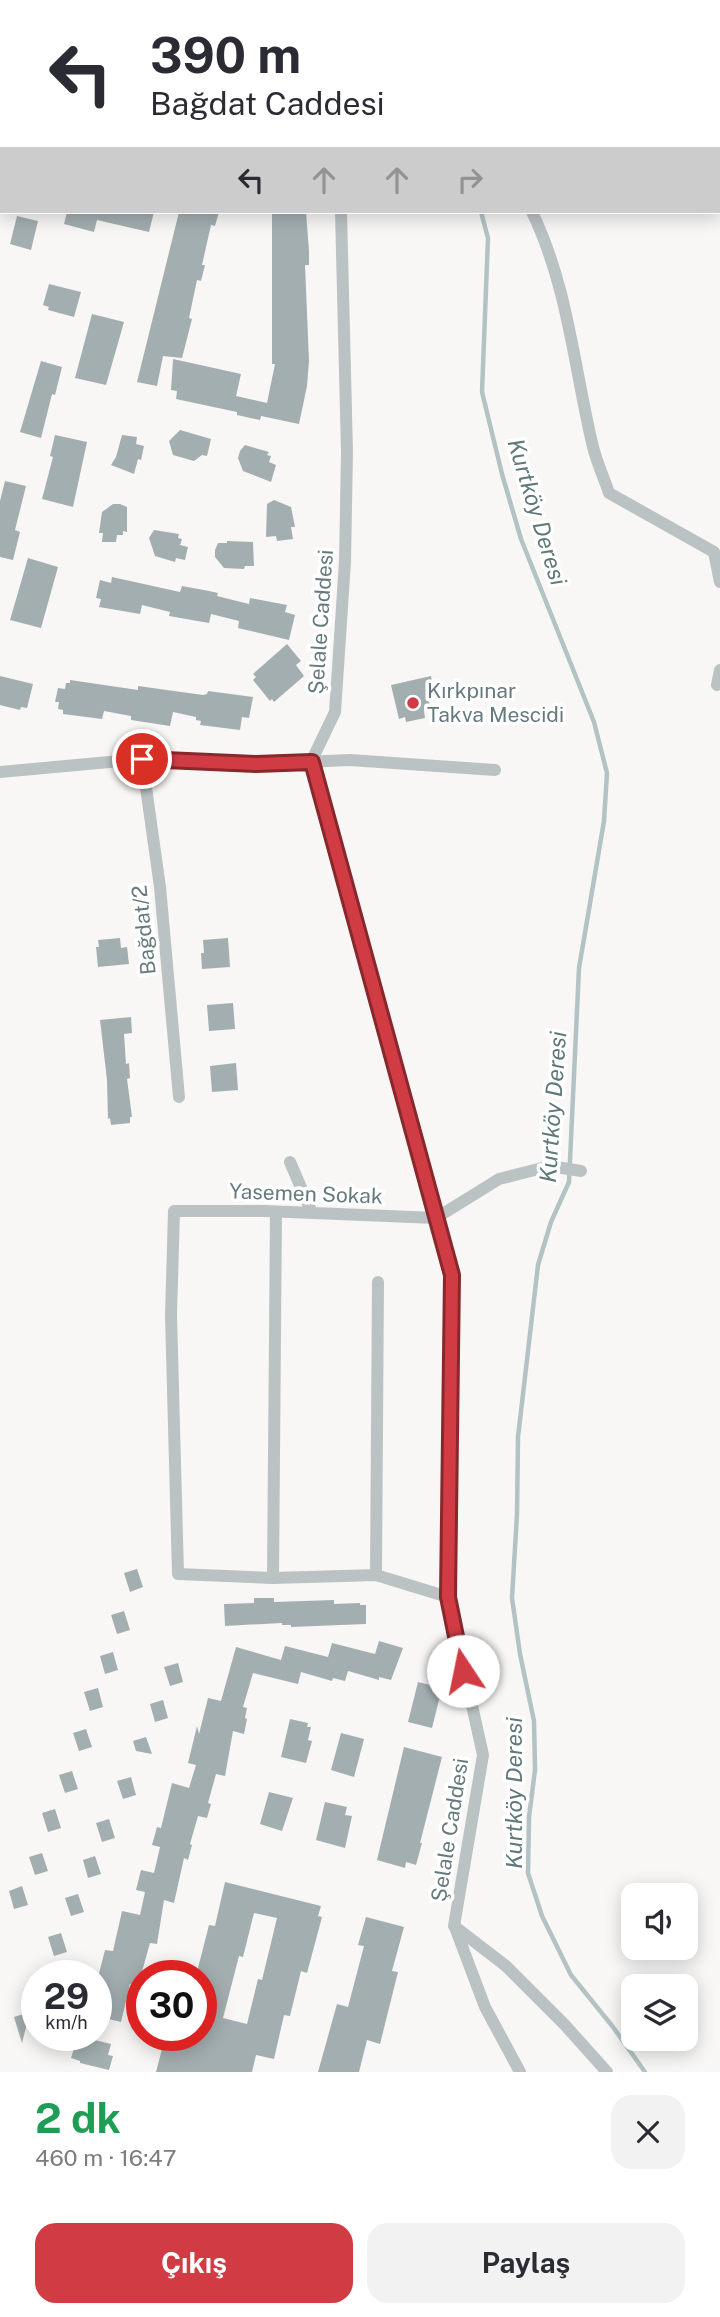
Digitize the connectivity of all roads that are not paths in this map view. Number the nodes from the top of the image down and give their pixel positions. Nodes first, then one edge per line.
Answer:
1 (341, 214) edge
2 (533, 214) edge
3 (720, 582) edge
4 (720, 670) edge
5 (717, 685) dead end
6 (142, 759) junction
7 (312, 762) junction
8 (495, 770) dead end
9 (0, 772) edge
10 (179, 1097) dead end
11 (290, 1162) dead end
12 (581, 1171) dead end
13 (276, 1212) junction
14 (313, 1213) junction
15 (436, 1218) junction
16 (378, 1282) dead end
17 (376, 1575) junction
18 (273, 1578) junction
19 (448, 1597) junction
20 (454, 1926) junction
21 (520, 2072) edge
22 (607, 2072) edge

1 - 7 street, Şelale Caddesi
2 - 3 street
4 - 5 street
6 - 7 street
6 - 9 street
6 - 10 street, Bağdat/2
7 - 8 street
7 - 15 street, Şelale Caddesi
11 - 14 street
12 - 15 street
13 - 14 street, Yasemen Sokak
13 - 18 street
13 - 18 street, Yasemen Sokak
14 - 15 street, Yasemen Sokak
15 - 19 street, Şelale Caddesi
16 - 17 street
17 - 18 street
17 - 19 street
19 - 20 street, Şelale Caddesi
20 - 21 street
20 - 22 street, Şelale Caddesi

